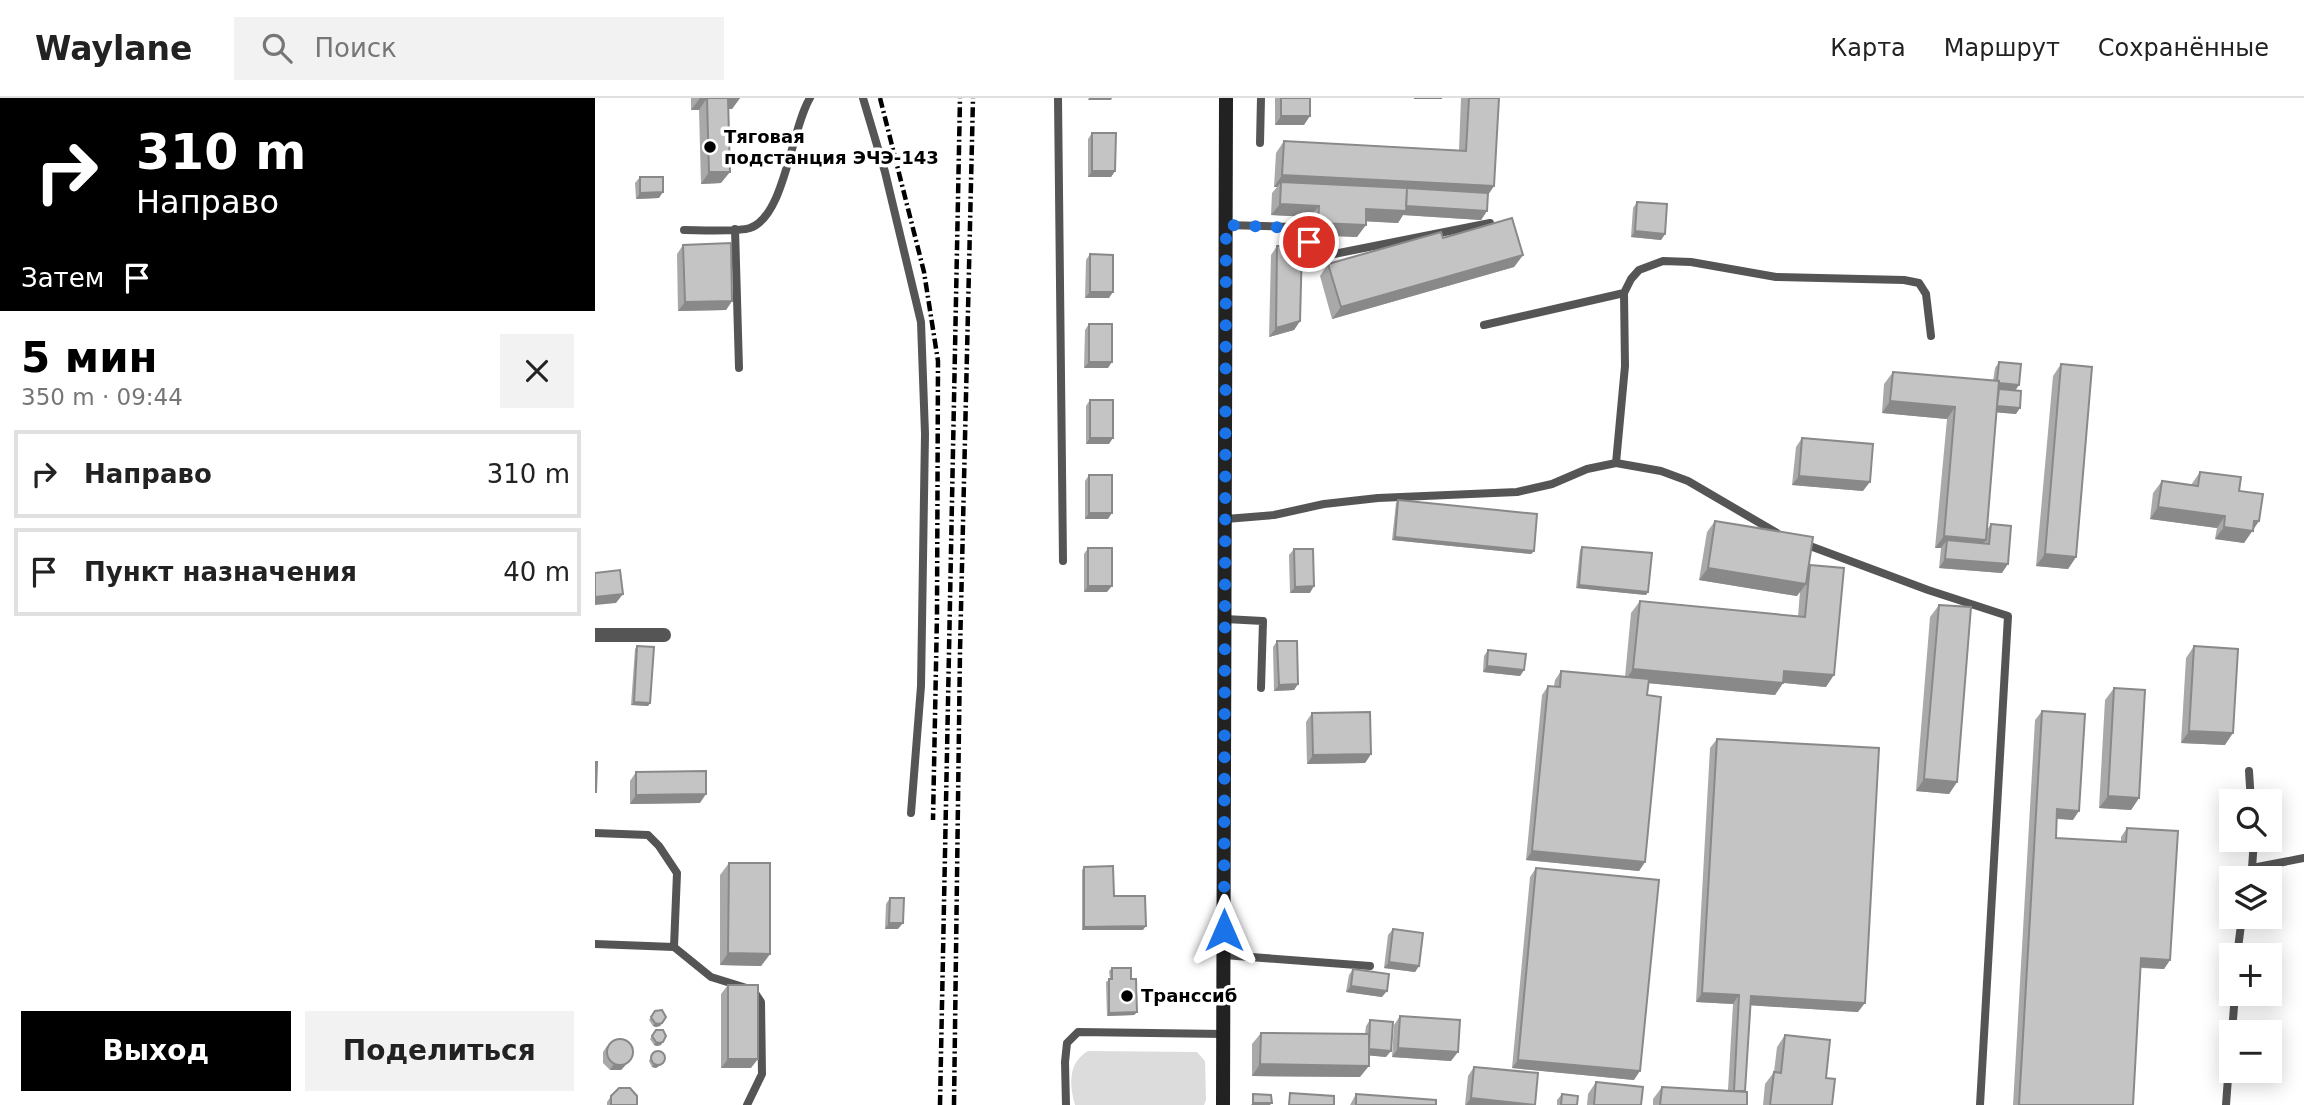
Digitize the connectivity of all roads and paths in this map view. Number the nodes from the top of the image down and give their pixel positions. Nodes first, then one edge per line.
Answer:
1 (810, 98) edge
2 (863, 98) edge
3 (1058, 98) edge
4 (1226, 98) edge
5 (1261, 98) edge
6 (1261, 143) dead end
7 (1490, 223) edge
8 (1226, 225) junction
9 (735, 229) junction
10 (684, 230) dead end
11 (1624, 293) junction
12 (1484, 325) dead end
13 (1931, 336) dead end
14 (739, 368) dead end
15 (1616, 463) junction
16 (1226, 519) junction
17 (1784, 536) edge
18 (1797, 541) edge
19 (1063, 561) dead end
20 (1225, 619) junction
21 (595, 635) edge
22 (664, 635) dead end
23 (1261, 688) dead end
24 (2249, 771) dead end
25 (2250, 789) edge
26 (911, 813) dead end
27 (595, 834) edge
28 (2304, 858) edge
29 (2262, 866) edge
30 (595, 944) edge
31 (674, 947) junction
32 (1224, 956) junction
33 (1370, 966) dead end
34 (1224, 1034) junction
35 (2228, 1083) edge
36 (747, 1105) edge
37 (1066, 1105) edge
38 (1223, 1105) edge
39 (1980, 1105) edge
40 (2226, 1105) edge

1 - 9 lane
2 - 26 lane
3 - 19 lane
4 - 8 main road
5 - 6 lane
7 - 8 lane
8 - 16 main road
9 - 10 lane
9 - 14 lane
11 - 12 lane
11 - 13 lane
11 - 15 lane
15 - 16 lane
15 - 17 lane
16 - 20 main road
18 - 39 lane
20 - 23 lane
20 - 32 main road
21 - 22 street
24 - 25 lane
27 - 31 lane
28 - 29 lane
30 - 31 lane
31 - 36 lane
32 - 33 lane
32 - 34 main road
34 - 37 lane
34 - 38 main road
35 - 40 lane

